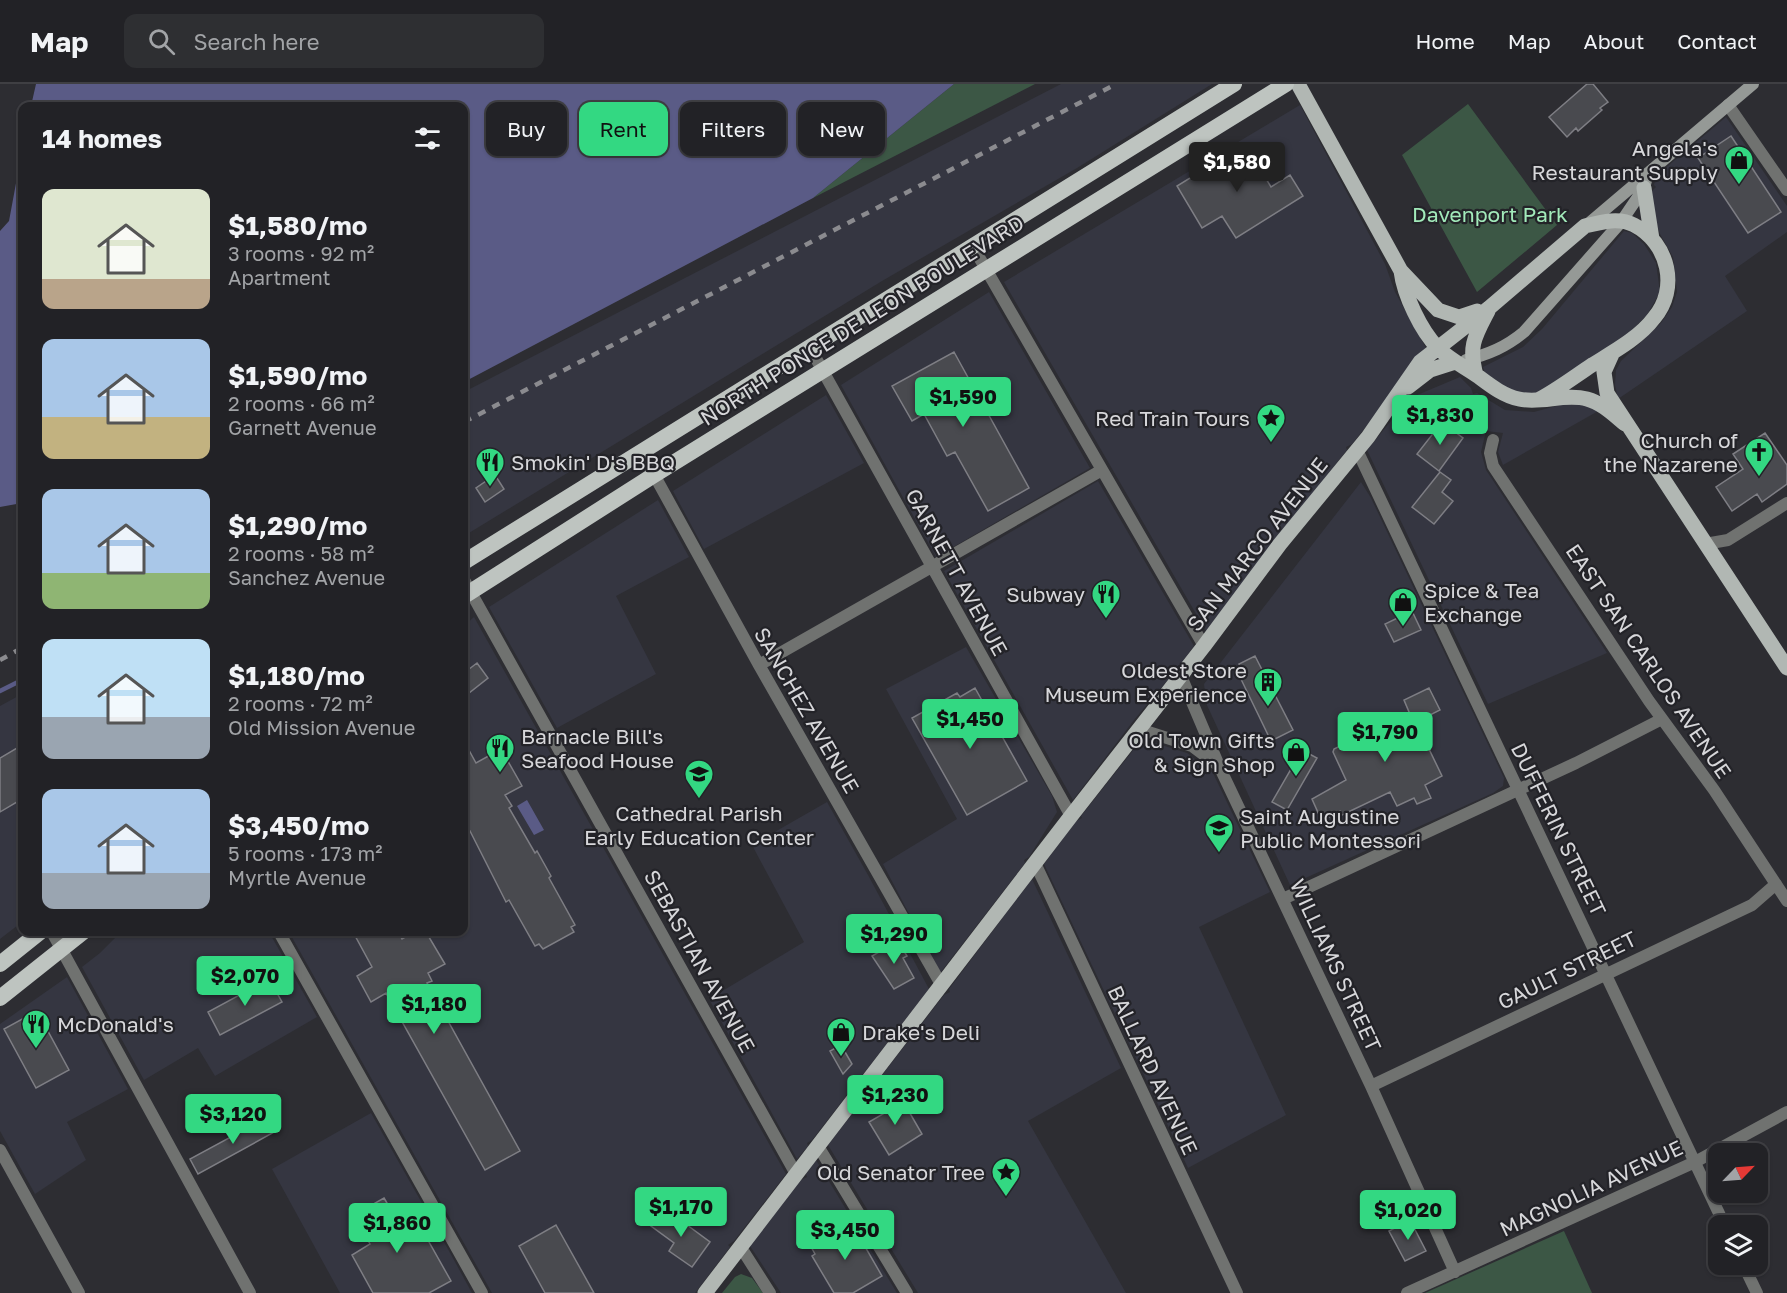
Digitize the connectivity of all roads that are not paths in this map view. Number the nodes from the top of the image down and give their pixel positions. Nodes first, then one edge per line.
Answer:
1 (1234, 84) edge
2 (1286, 84) edge
3 (1298, 84) edge
4 (1753, 84) edge
5 (1728, 105) junction
6 (1648, 173) junction
7 (1644, 188) junction
8 (1787, 190) edge
9 (1621, 222) junction
10 (1585, 226) junction
11 (1652, 239) junction
12 (972, 245) junction
13 (986, 270) junction
14 (1401, 271) junction
15 (1489, 308) junction
16 (809, 346) junction
17 (1437, 347) junction
18 (1614, 351) junction
19 (1472, 358) junction
20 (1455, 362) junction
21 (823, 370) junction
22 (1476, 375) junction
23 (1401, 392) junction
24 (1538, 400) junction
25 (1625, 424) junction
26 (1493, 440) dead end
27 (1357, 450) junction
28 (641, 452) junction
29 (1102, 470) junction
30 (654, 475) junction
31 (1787, 503) edge
32 (1705, 544) junction
33 (468, 560) edge
34 (932, 568) junction
35 (468, 588) edge
36 (468, 593) edge
37 (1204, 646) junction
38 (759, 665) junction
39 (1787, 668) edge
40 (1181, 676) junction
41 (1662, 718) junction
42 (1139, 729) junction
43 (1220, 768) junction
44 (1518, 789) junction
45 (1071, 816) junction
46 (1035, 863) junction
47 (1776, 884) junction
48 (1283, 899) junction
49 (1787, 901) edge
50 (35, 936) edge
51 (54, 936) edge
52 (78, 936) edge
53 (281, 936) edge
54 (62, 950) junction
55 (0, 964) edge
56 (1606, 973) junction
57 (942, 986) junction
58 (0, 998) edge
59 (1371, 1086) junction
60 (1787, 1112) edge
61 (818, 1146) junction
62 (0, 1150) edge
63 (1695, 1162) junction
64 (796, 1174) junction
65 (1720, 1215) edge
66 (740, 1246) junction
67 (1455, 1272) junction
68 (1748, 1275) edge
69 (79, 1293) edge
70 (250, 1293) edge
71 (482, 1293) edge
72 (705, 1293) edge
73 (770, 1293) edge
74 (907, 1293) edge
75 (1238, 1293) edge
76 (1407, 1293) edge
77 (1757, 1293) edge

1 - 12 highway, NORTH PONCE DE LEON BOULEVARD
2 - 13 highway, NORTH PONCE DE LEON BOULEVARD
3 - 14 main road
4 - 5 main road, SAN MARCO AVENUE
5 - 6 main road, SAN MARCO AVENUE
5 - 8 street
6 - 7 main road
6 - 10 main road, SAN MARCO AVENUE
7 - 9 main road
7 - 11 main road
9 - 10 main road
9 - 11 main road
9 - 19 main road
10 - 15 main road, SAN MARCO AVENUE
11 - 18 main road
12 - 13 street
12 - 16 highway, NORTH PONCE DE LEON BOULEVARD
13 - 21 highway, NORTH PONCE DE LEON BOULEVARD
13 - 29 street
14 - 15 main road
14 - 17 main road
15 - 17 main road, SAN MARCO AVENUE
15 - 19 main road
16 - 21 street, GARNETT AVENUE
16 - 28 highway, NORTH PONCE DE LEON BOULEVARD
17 - 20 main road
17 - 23 main road, SAN MARCO AVENUE
18 - 24 main road
18 - 25 main road
19 - 20 main road
19 - 22 main road
20 - 22 main road
20 - 23 main road
21 - 30 highway, NORTH PONCE DE LEON BOULEVARD
21 - 34 street, GARNETT AVENUE
22 - 24 main road
23 - 27 main road, SAN MARCO AVENUE
24 - 25 main road
25 - 32 main road
26 - 41 street, EAST SAN CARLOS AVENUE
27 - 37 main road, SAN MARCO AVENUE
27 - 44 street, DUFFERIN STREET
28 - 30 street, SANCHEZ AVENUE
28 - 33 highway, NORTH PONCE DE LEON BOULEVARD
29 - 34 street
29 - 37 street
30 - 35 highway, NORTH PONCE DE LEON BOULEVARD
30 - 38 street, SANCHEZ AVENUE
31 - 32 street
32 - 39 main road
34 - 38 street
34 - 45 street, GARNETT AVENUE
36 - 64 street, SEBASTIAN AVENUE
37 - 40 main road, SAN MARCO AVENUE
38 - 57 street, SANCHEZ AVENUE
40 - 42 main road, SAN MARCO AVENUE
40 - 43 street, WILLIAMS STREET
41 - 44 street
41 - 47 street, EAST SAN CARLOS AVENUE
42 - 43 street
42 - 45 main road, SAN MARCO AVENUE
43 - 48 street, WILLIAMS STREET
44 - 48 street
44 - 56 street, DUFFERIN STREET
45 - 46 main road, SAN MARCO AVENUE
46 - 57 main road, SAN MARCO AVENUE
46 - 75 street, BALLARD AVENUE
47 - 49 street, EAST SAN CARLOS AVENUE
47 - 56 street, GAULT STREET
48 - 59 street, WILLIAMS STREET
50 - 55 highway
51 - 54 street
52 - 54 highway
53 - 71 street
54 - 58 highway
54 - 70 street
56 - 59 street, GAULT STREET
56 - 63 street, DUFFERIN STREET
57 - 61 main road, SAN MARCO AVENUE
59 - 67 street, WILLIAMS STREET
60 - 63 street, MAGNOLIA AVENUE
61 - 64 main road, SAN MARCO AVENUE
61 - 74 street
62 - 69 street
63 - 65 street, DUFFERIN STREET
63 - 67 street, MAGNOLIA AVENUE
64 - 66 main road, SAN MARCO AVENUE
66 - 72 main road, SAN MARCO AVENUE
66 - 73 street
67 - 76 street, MAGNOLIA AVENUE
68 - 77 street

